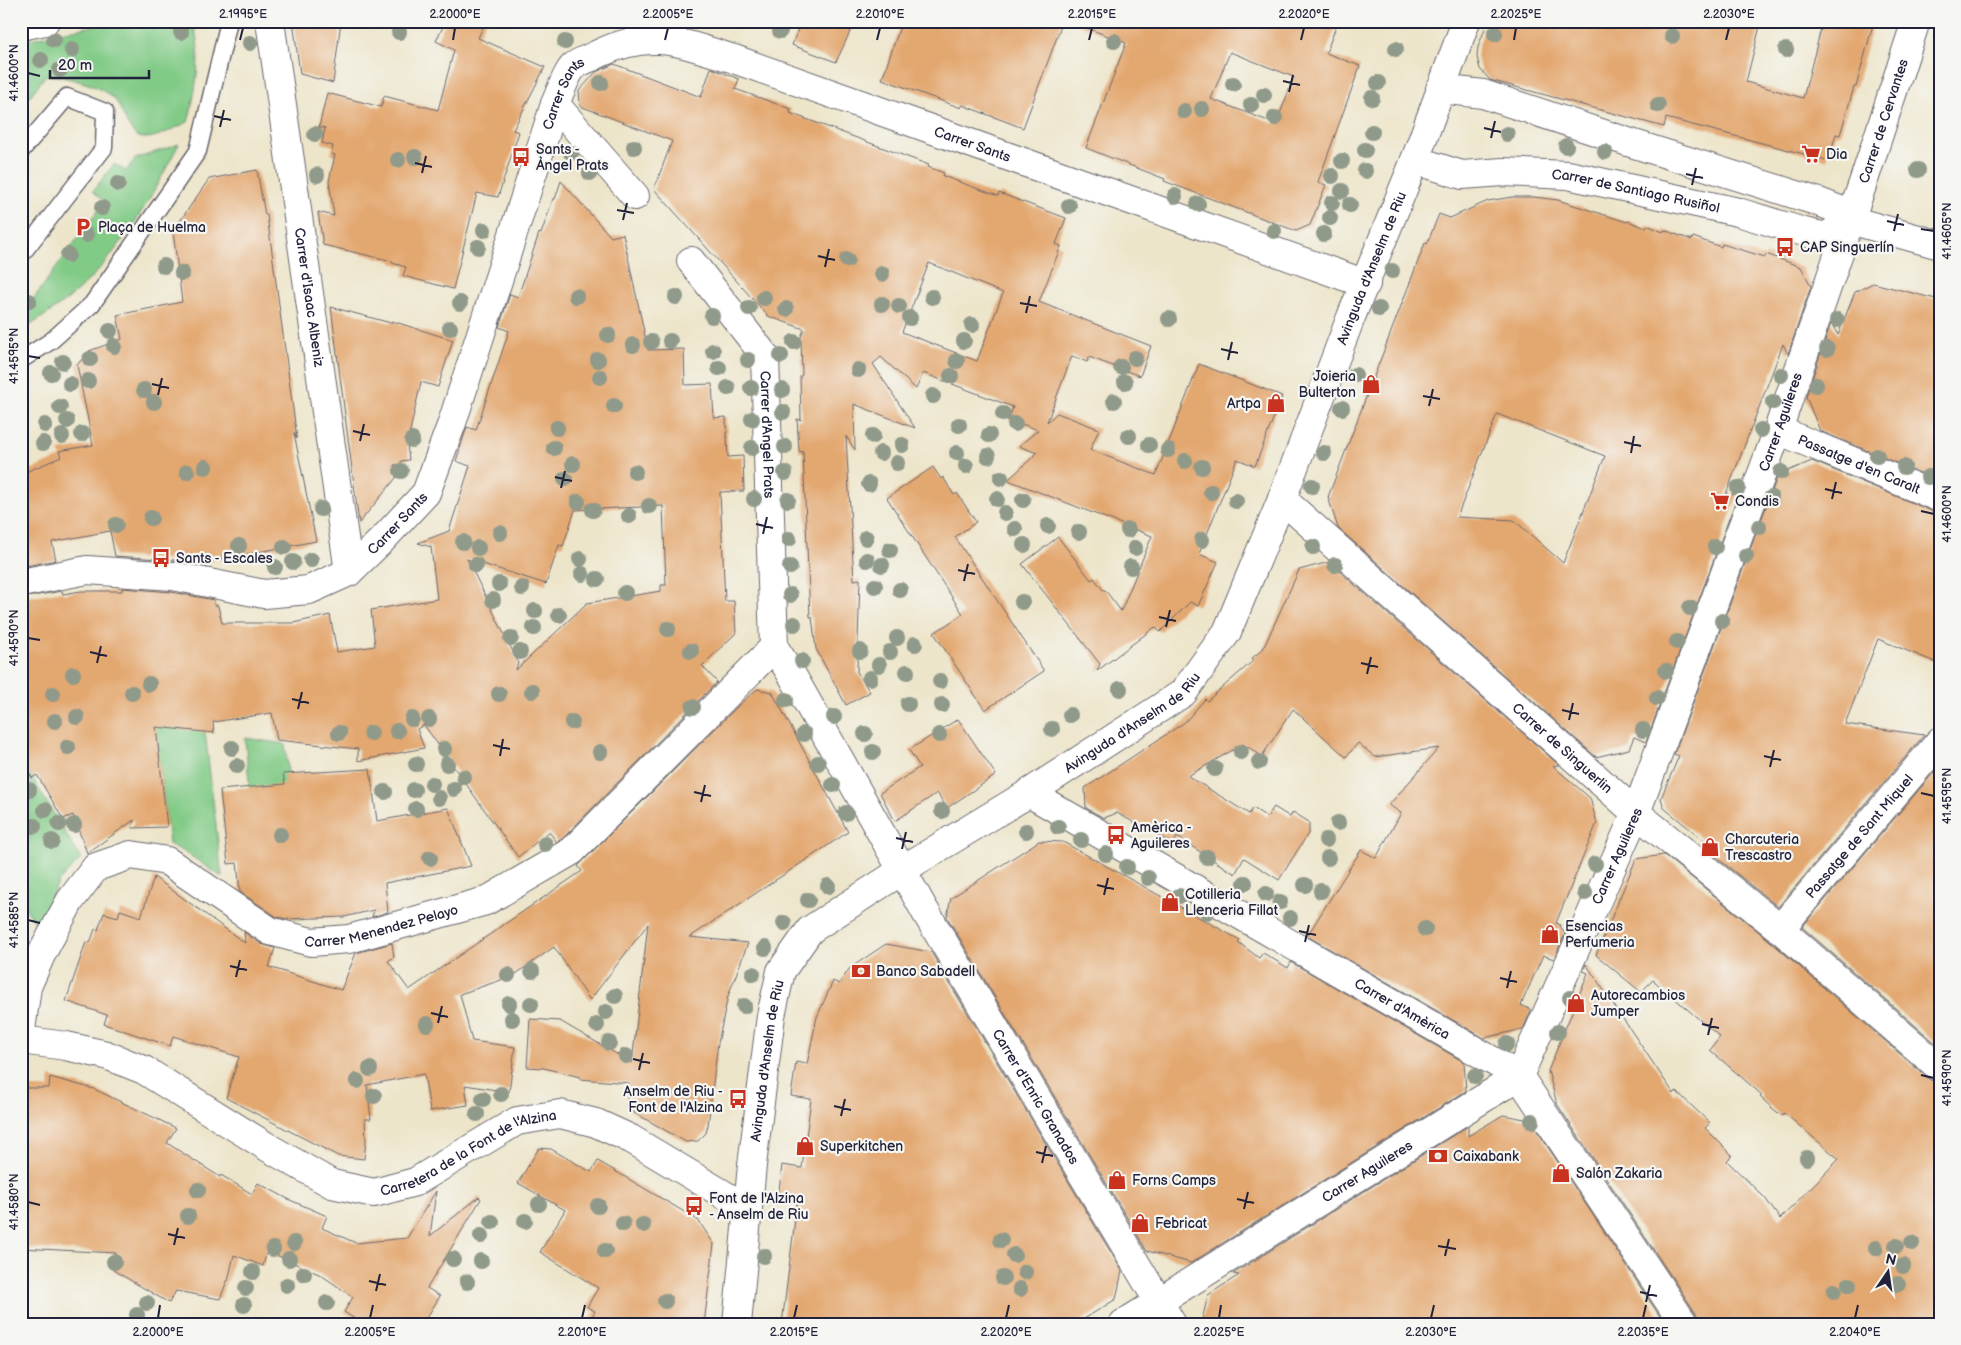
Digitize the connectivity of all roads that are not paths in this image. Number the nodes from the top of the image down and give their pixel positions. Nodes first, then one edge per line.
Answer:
1 (45, 21) edge
2 (229, 21) edge
3 (270, 21) edge
4 (1466, 21) edge
5 (1916, 21) edge
6 (21, 26) edge
7 (1440, 89) junction
8 (555, 104) junction
9 (21, 151) edge
10 (1414, 160) junction
11 (636, 196) dead end
12 (1850, 220) junction
13 (1940, 245) edge
14 (21, 255) edge
15 (691, 260) dead end
16 (1366, 284) junction
17 (21, 360) edge
18 (1778, 430) junction
19 (1282, 498) junction
20 (1940, 498) edge
21 (349, 572) junction
22 (21, 583) edge
23 (774, 647) junction
24 (1940, 741) edge
25 (1029, 793) junction
26 (1636, 813) junction
27 (902, 870) junction
28 (1780, 929) junction
29 (21, 1030) edge
30 (21, 1040) edge
31 (1940, 1068) edge
32 (1519, 1076) junction
33 (748, 1208) junction
34 (1165, 1312) edge
35 (737, 1324) edge
36 (1123, 1324) edge
37 (1684, 1324) edge

1 - 6 street
2 - 17 lane
3 - 21 street, Carrer d'Isaac Albeniz
4 - 7 street, Avinguda d'Anselm de Riu
5 - 12 street, Carrer de Cervantes
7 - 10 street, Avinguda d'Anselm de Riu
7 - 12 street
8 - 11 street
8 - 16 street, Carrer Sants
8 - 21 street, Carrer Sants
9 - 14 lane
10 - 12 street, Carrer de Santiago Rusiñol
10 - 16 street, Avinguda d'Anselm de Riu
12 - 13 street
12 - 18 street, Carrer Aguileres
15 - 23 street, Carrer d'Angel Prats
16 - 19 street, Avinguda d'Anselm de Riu
18 - 20 street, Passatge d'en Caralt
18 - 26 street, Carrer Aguileres
19 - 25 street, Avinguda d'Anselm de Riu
19 - 26 street, Carrer de Singuerlin
21 - 22 street, Carrer Sants
23 - 27 street
23 - 29 street, Carrer Menendez Pelayo
24 - 28 street, Passatge de Sant Miquel
25 - 27 street, Avinguda d'Anselm de Riu
25 - 32 street, Carrer d'Amèrica
26 - 28 street, Carrer de Singuerlin
26 - 32 street, Carrer Aguileres
27 - 33 street, Avinguda d'Anselm de Riu
27 - 34 street, Carrer d'Enric Granados
28 - 31 street, Carrer de Singuerlin
30 - 33 street, Carretera de la Font de l'Alzina
32 - 34 street, Carrer Aguileres
32 - 37 street, Carrer d'Amèrica
33 - 35 street, Avinguda d'Anselm de Riu
34 - 36 street, Carrer Aguileres

